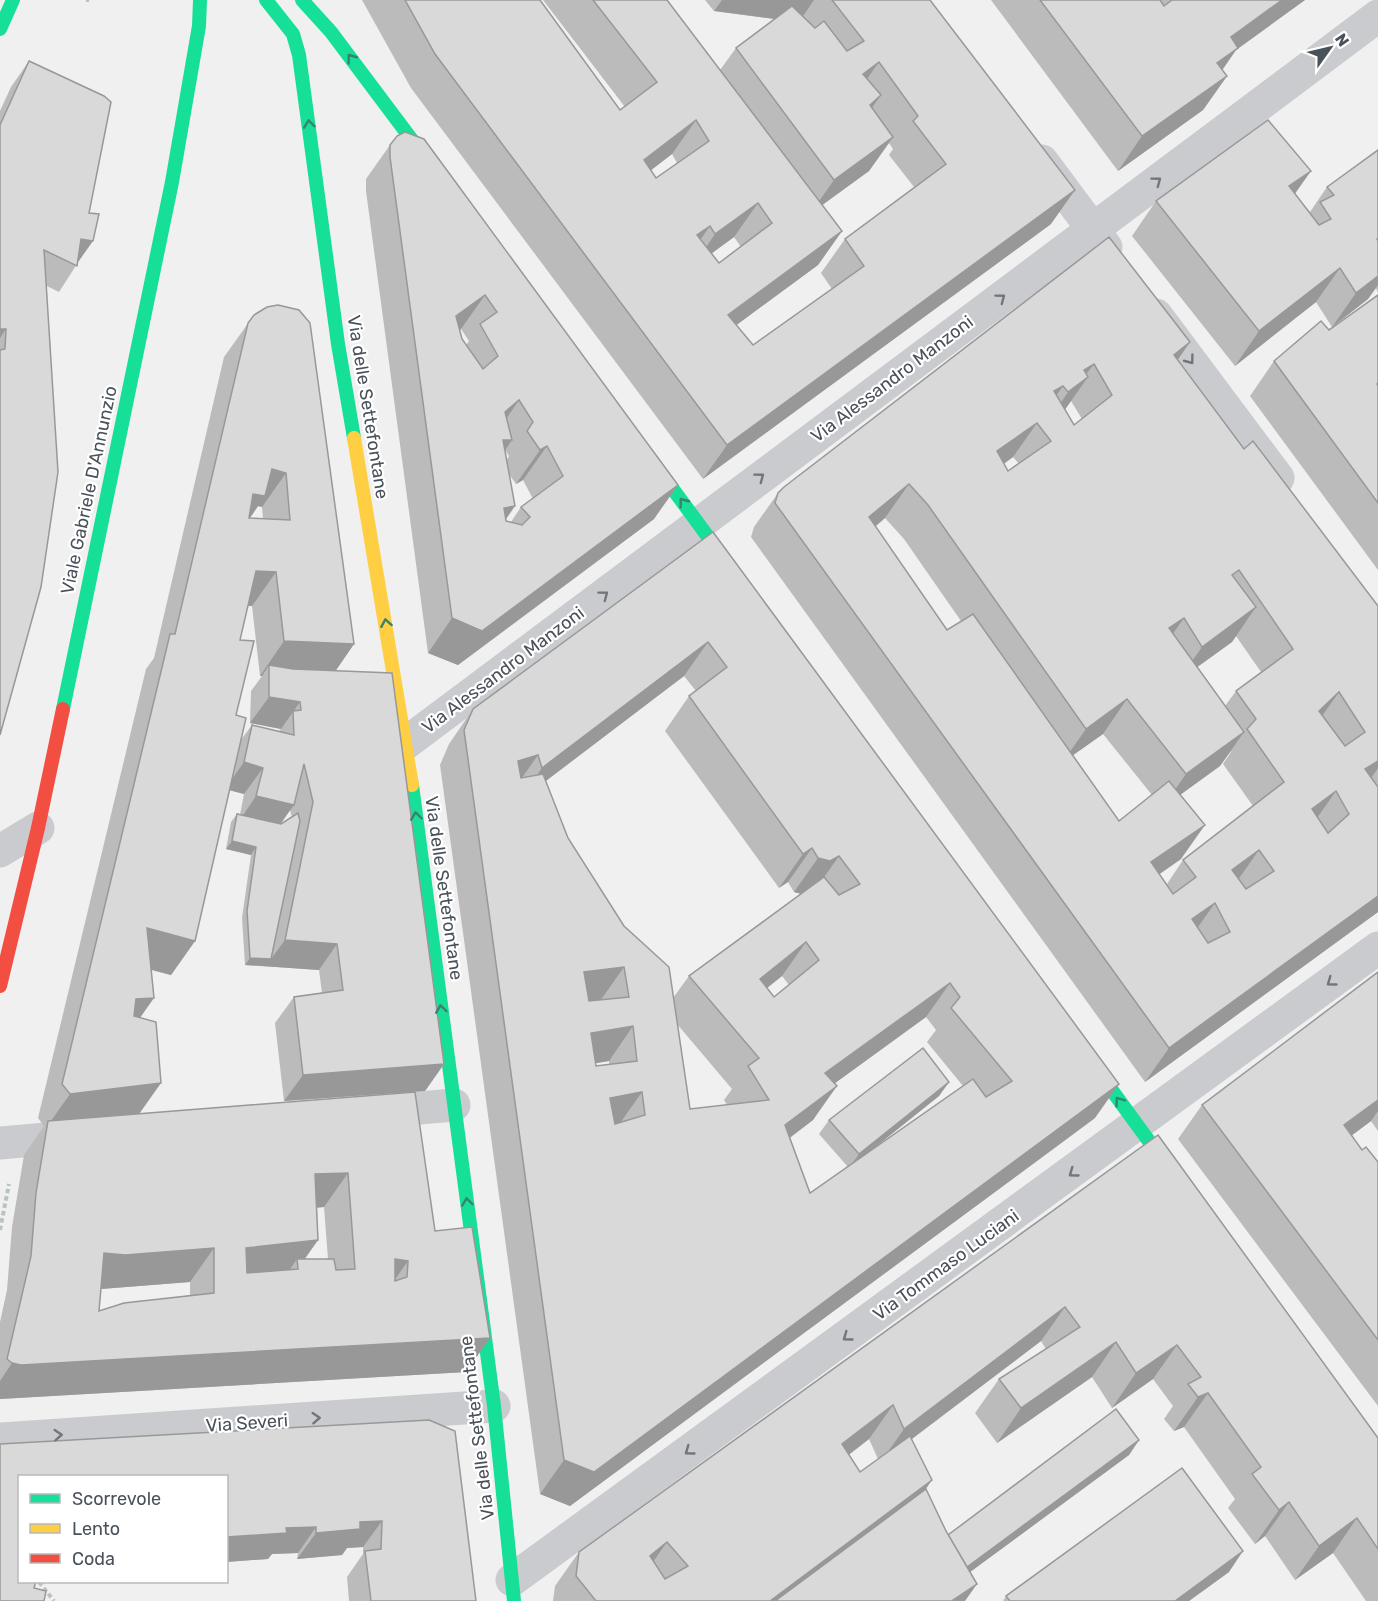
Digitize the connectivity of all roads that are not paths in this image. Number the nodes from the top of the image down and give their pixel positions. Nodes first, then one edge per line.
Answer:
1 (13, 0) edge
2 (200, 0) edge
3 (266, 0) edge
4 (302, 0) edge
5 (1378, 15) edge
6 (0, 29) edge
7 (1021, 134) edge
8 (443, 182) edge
9 (1092, 229) junction
10 (635, 438) edge
11 (1299, 507) edge
12 (699, 524) junction
13 (741, 581) edge
14 (406, 743) junction
15 (38, 828) junction
16 (0, 852) edge
17 (1378, 948) edge
18 (0, 986) edge
19 (1075, 1040) edge
20 (454, 1105) junction
21 (348, 1114) edge
22 (1137, 1126) junction
23 (112, 1134) edge
24 (0, 1143) edge
25 (1187, 1193) edge
26 (494, 1406) junction
27 (0, 1439) edge
28 (513, 1590) edge

1 - 6 street
2 - 15 street, Viale Gabriele D'Annunzio
14 -> 3 street, Via delle Settefontane
8 -> 4 street
9 -> 5 street, Via Alessandro Manzoni
7 - 9 street
9 -> 11 street
12 -> 9 street, Via Alessandro Manzoni
12 -> 10 street
12 - 13 street
14 -> 12 street, Via Alessandro Manzoni
20 -> 14 street, Via delle Settefontane
15 - 16 street
15 - 18 street, Viale Gabriele D'Annunzio
17 -> 22 street, Via Tommaso Luciani
22 -> 19 street
20 - 21 street
26 -> 20 street, Via delle Settefontane
22 - 25 street
22 -> 28 street, Via Tommaso Luciani
23 - 24 street
27 -> 26 street, Via Severi
26 - 28 street, Via delle Settefontane

